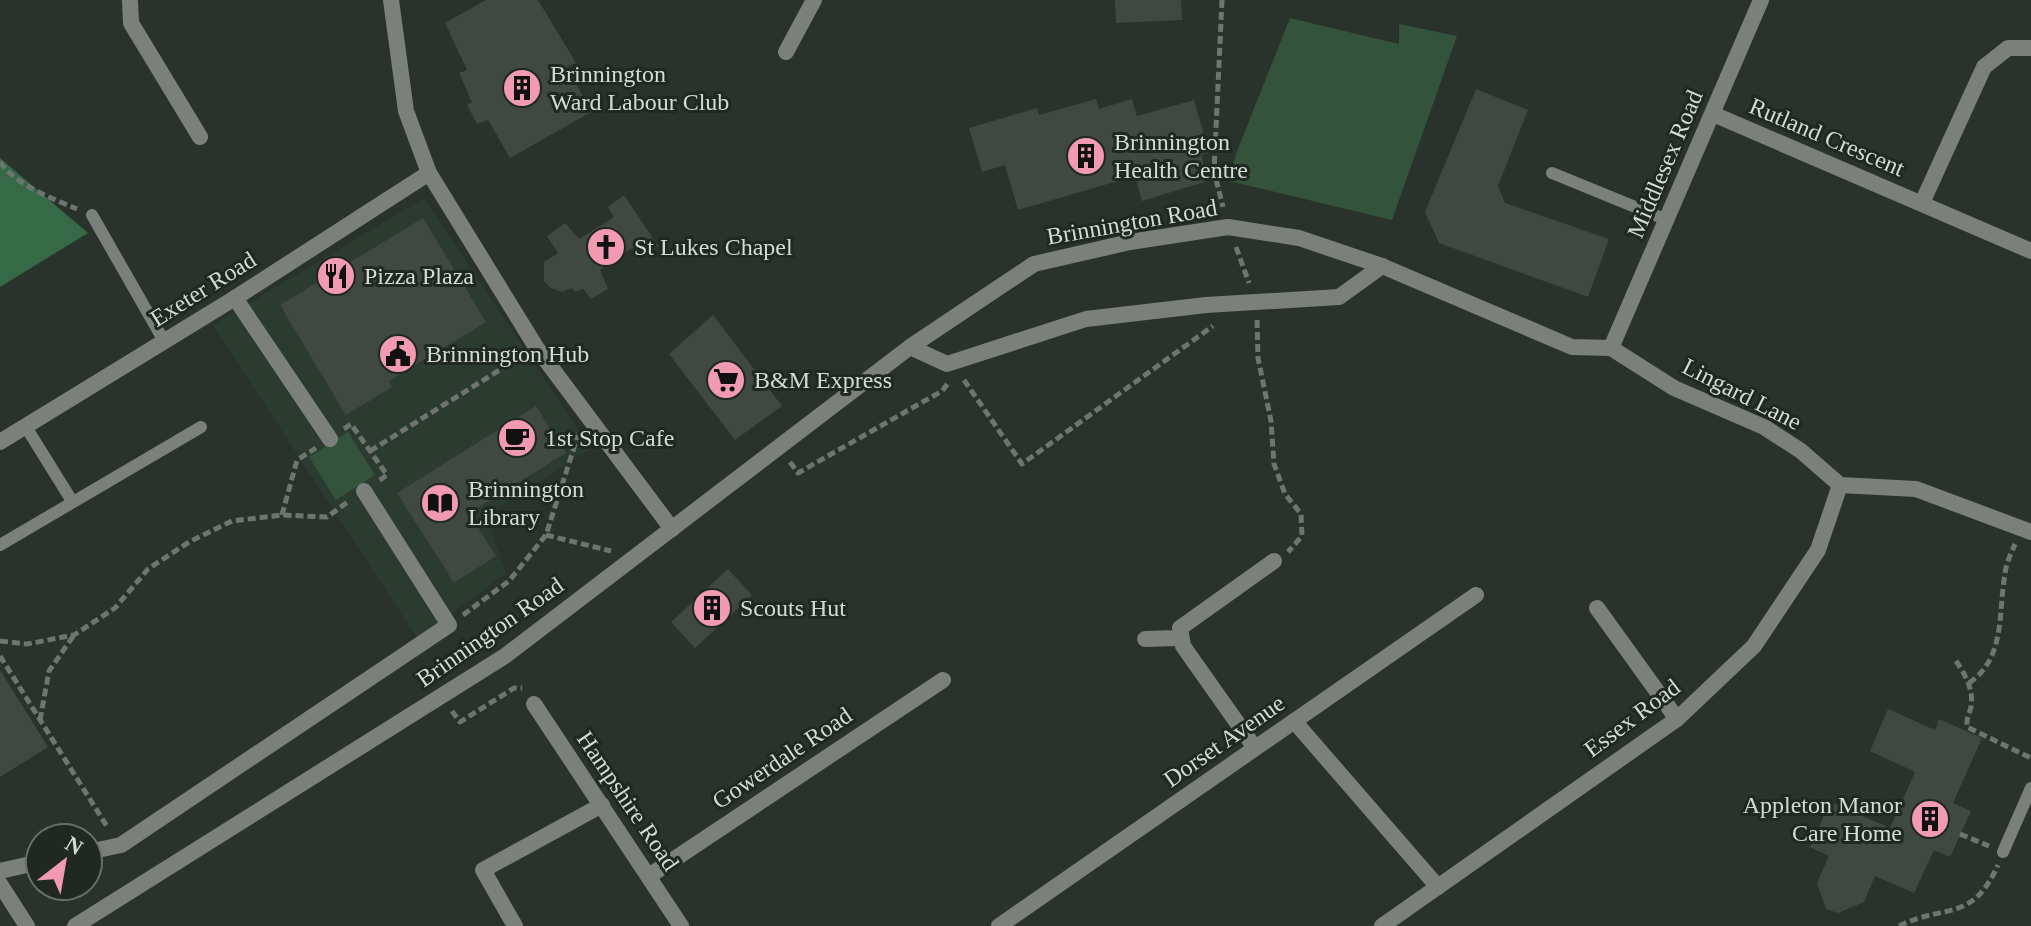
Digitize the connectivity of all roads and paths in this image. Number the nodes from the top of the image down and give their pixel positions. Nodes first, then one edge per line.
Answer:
1 (130, 0) edge
2 (391, 0) edge
3 (814, 0) edge
4 (1222, 0) edge
5 (1761, 0) edge
6 (2031, 48) edge
7 (786, 52) dead end
8 (1713, 114) junction
9 (200, 137) dead end
10 (0, 162) edge
11 (429, 173) junction
12 (1552, 173) dead end
13 (1922, 203) junction
14 (92, 215) joint
15 (1667, 220) junction
16 (1228, 227) junction
17 (2031, 251) edge
18 (1382, 266) junction
19 (235, 298) junction
20 (1251, 302) junction
21 (164, 341) junction
22 (536, 347) junction
23 (910, 347) junction
24 (1611, 348) junction
25 (952, 362) junction
26 (585, 412) junction
27 (26, 427) junction
28 (201, 427) dead end
29 (330, 439) junction
30 (0, 442) edge
31 (778, 447) junction
32 (370, 451) junction
33 (1840, 485) junction
34 (364, 491) junction
35 (72, 501) junction
36 (282, 515) junction
37 (672, 529) junction
38 (2026, 530) edge
39 (546, 535) junction
40 (0, 545) edge
41 (636, 556) junction
42 (1274, 561) joint
43 (1476, 595) dead end
44 (1597, 608) dead end
45 (449, 625) junction
46 (74, 635) junction
47 (1180, 638) junction
48 (1145, 639) dead end
49 (0, 641) edge
50 (0, 656) edge
51 (1956, 661) dead end
52 (943, 680) dead end
53 (1969, 683) junction
54 (534, 704) joint
55 (1677, 719) junction
56 (40, 721) junction
57 (1294, 721) junction
58 (460, 722) dead end
59 (1255, 748) junction
60 (2031, 758) edge
61 (2031, 788) edge
62 (602, 805) junction
63 (1960, 834) dead end
64 (121, 845) junction
65 (104, 849) edge
66 (2003, 852) junction
67 (24, 866) edge
68 (0, 871) edge
69 (649, 876) junction
70 (0, 884) edge
71 (1438, 887) junction
72 (27, 926) edge
73 (75, 926) edge
74 (515, 926) edge
75 (681, 926) edge
76 (999, 926) edge
77 (1382, 926) edge
78 (1899, 926) edge

1 - 9 street
2 - 11 street
3 - 7 street
4 - 16 path
5 - 8 street, Middlesex Road
6 - 13 street, Rutland Crescent
8 - 13 street, Rutland Crescent
8 - 15 street, Middlesex Road
10 - 14 path
11 - 19 street, Exeter Road
11 - 22 street
12 - 15 lane
13 - 17 street, Rutland Crescent
14 - 21 lane
15 - 24 street, Middlesex Road
16 - 18 street, Brinnington Road
16 - 20 path
16 - 23 street, Brinnington Road
18 - 20 street
18 - 24 street, Brinnington Road
19 - 21 street, Exeter Road
19 - 29 street
20 - 25 street
20 - 25 path
20 - 42 path
21 - 27 street, Exeter Road
22 - 26 street
22 - 32 path
23 - 25 street
23 - 31 street, Brinnington Road
24 - 33 street, Lingard Lane
25 - 31 path
26 - 37 street
26 - 39 path
27 - 30 street, Exeter Road
27 - 35 lane
28 - 35 lane
29 - 32 path
29 - 36 path
31 - 37 street, Brinnington Road
32 - 34 path
33 - 38 street
33 - 55 street, Essex Road
34 - 36 path
34 - 45 street
35 - 40 lane
36 - 46 path
37 - 41 street, Brinnington Road
38 - 53 path
39 - 41 path
39 - 45 path
41 - 73 street, Brinnington Road
42 - 47 street
43 - 57 street, Dorset Avenue
44 - 55 street
45 - 64 street
46 - 49 path
46 - 56 path
47 - 48 street
47 - 59 street
50 - 56 path
51 - 53 path
52 - 69 street, Gowerdale Road
53 - 60 path
54 - 58 path
54 - 62 street, Hampshire Road
55 - 71 street, Essex Road
56 - 64 path
57 - 59 street, Dorset Avenue
57 - 71 street
59 - 76 street, Dorset Avenue
61 - 66 lane
62 - 69 street, Hampshire Road
62 - 74 street
63 - 66 path
64 - 65 street
66 - 78 path
67 - 68 street
69 - 75 street, Hampshire Road
70 - 72 street
71 - 77 street, Essex Road

